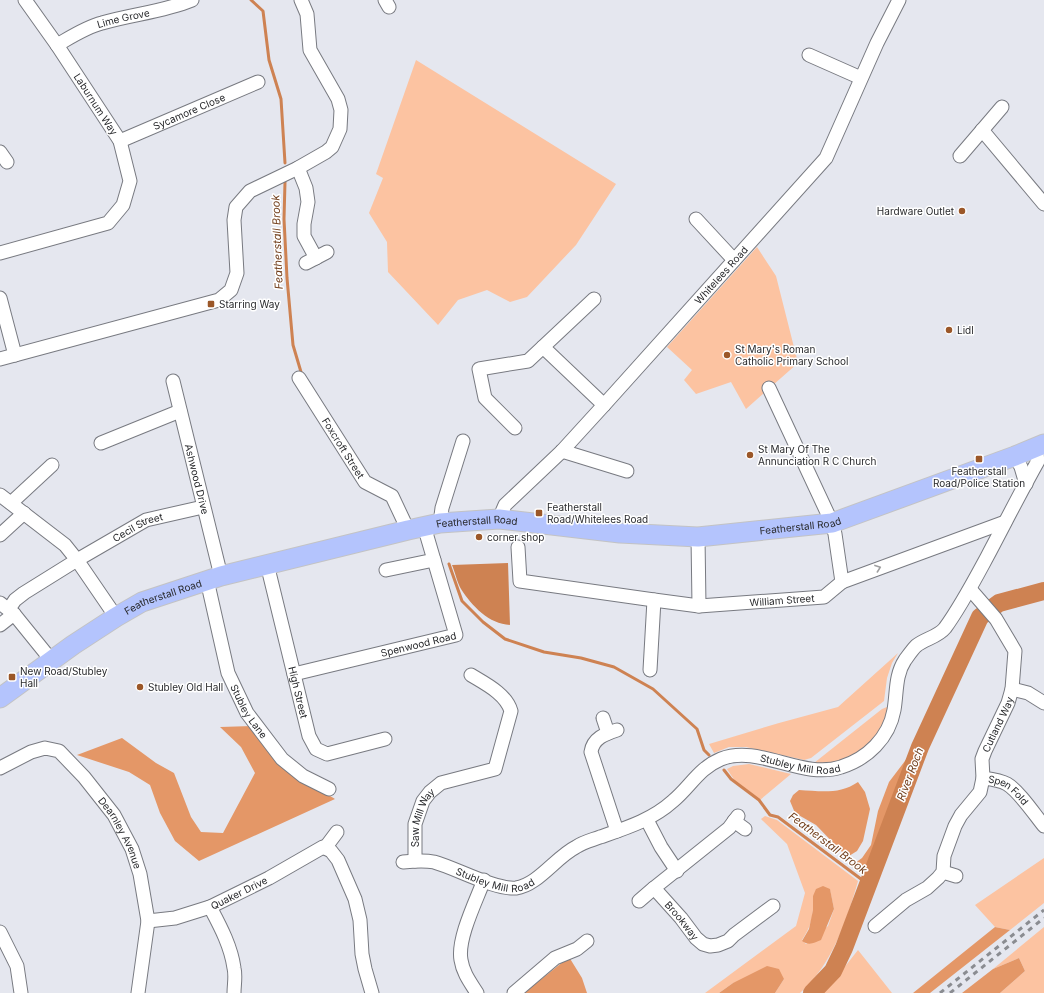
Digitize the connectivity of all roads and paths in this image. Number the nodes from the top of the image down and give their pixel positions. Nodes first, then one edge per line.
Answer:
1 (25, 0) edge
2 (192, 0) edge
3 (899, 0) edge
4 (306, 2) edge
5 (57, 45) junction
6 (809, 55) dead end
7 (861, 78) junction
8 (258, 82) dead end
9 (1002, 107) dead end
10 (982, 130) junction
11 (120, 141) junction
12 (960, 156) dead end
13 (298, 168) junction
14 (1044, 204) edge
15 (696, 219) dead end
16 (0, 253) edge
17 (317, 258) dead end
18 (734, 260) junction
19 (0, 298) edge
20 (594, 299) dead end
21 (543, 347) junction
22 (15, 355) junction
23 (0, 359) edge
24 (299, 378) dead end
25 (173, 381) dead end
26 (769, 388) dead end
27 (604, 405) junction
28 (180, 410) junction
29 (515, 428) dead end
30 (464, 440) dead end
31 (101, 443) dead end
32 (1040, 445) edge
33 (562, 451) junction
34 (1015, 456) junction
35 (52, 465) dead end
36 (627, 471) dead end
37 (1026, 484) junction
38 (0, 495) edge
39 (11, 504) junction
40 (203, 507) junction
41 (24, 513) junction
42 (498, 519) junction
43 (1005, 522) junction
44 (832, 523) junction
45 (424, 527) junction
46 (0, 535) edge
47 (698, 537) junction
48 (518, 547) dead end
49 (77, 560) junction
50 (434, 560) junction
51 (267, 564) junction
52 (386, 570) dead end
53 (214, 578) junction
54 (842, 582) junction
55 (970, 589) junction
56 (654, 600) junction
57 (699, 606) junction
58 (8, 609) edge
59 (116, 616) junction
60 (0, 625) edge
61 (52, 661) junction
62 (650, 670) dead end
63 (294, 674) junction
64 (475, 682) dead end
65 (1012, 689) junction
66 (0, 698) edge
67 (1044, 703) edge
68 (603, 718) dead end
69 (386, 739) dead end
70 (0, 768) edge
71 (983, 778) junction
72 (329, 789) dead end
73 (647, 820) junction
74 (1042, 828) edge
75 (746, 829) dead end
76 (617, 831) junction
77 (337, 832) dead end
78 (324, 847) junction
79 (409, 861) joint
80 (677, 871) junction
81 (943, 872) junction
82 (956, 876) dead end
83 (484, 880) junction
84 (654, 888) junction
85 (639, 901) dead end
86 (773, 906) dead end
87 (210, 907) junction
88 (148, 921) junction
89 (876, 926) dead end
90 (0, 932) edge
91 (588, 941) dead end
92 (21, 993) edge
93 (138, 993) edge
94 (234, 993) edge
95 (372, 993) edge
96 (477, 993) edge
97 (514, 993) edge

1 - 5 street, Laburnum Way
2 - 5 street, Lime Grove
3 - 7 street, Whitelees Road
4 - 13 street
5 - 11 street, Laburnum Way
6 - 7 street
7 - 18 street, Whitelees Road
8 - 11 street, Sycamore Close
9 - 10 street
10 - 12 street
10 - 14 street
11 - 16 street, Laburnum Way
13 - 17 street
13 - 22 street
15 - 18 street
18 - 27 street, Whitelees Road
19 - 22 street
20 - 21 street
21 - 27 street
21 - 29 street
22 - 23 street
24 - 45 street, Foxcroft Street
25 - 28 street, Ashwood Drive
26 - 44 street
27 - 33 street, Whitelees Road
28 - 31 street
28 - 40 street, Ashwood Drive
30 - 45 street
32 - 34 highway, Featherstall Road
32 - 37 street, Stubley Mill Road
33 - 36 street
33 - 42 street, Whitelees Road
34 - 37 street
34 - 44 highway, Featherstall Road
35 - 39 street
37 - 43 street, Stubley Mill Road
38 - 39 street
39 - 41 street
40 - 49 street, Cecil Street
40 - 53 street, Ashwood Drive
41 - 46 street
41 - 49 street
42 - 45 highway, Featherstall Road
42 - 47 highway, Featherstall Road
54 -> 43 street, William Street
43 - 55 street, Stubley Mill Road
44 - 47 highway, Featherstall Road
44 - 54 street
45 - 50 street, Spenwood Road
45 - 51 highway, Featherstall Road
47 - 57 street
48 - 56 street, William Street
49 - 58 street, Cecil Street
49 - 59 street
50 - 52 street
50 - 63 street, Spenwood Road
51 - 53 highway, Featherstall Road
51 - 63 street, High Street
53 - 59 highway, Featherstall Road
53 - 72 street, Stubley Lane
54 - 57 street, William Street
55 - 65 street, Cutland Way
55 - 73 street, Stubley Mill Road
56 - 57 street, William Street
56 - 62 street
58 - 60 street, Cecil Street
58 - 61 street
59 - 61 highway, Featherstall Road
61 - 66 highway, Featherstall Road
63 - 69 street, High Street
64 - 79 street, Saw Mill Way
65 - 67 street
65 - 71 street, Cutland Way
68 - 76 street
70 - 88 street, Dearnley Avenue
71 - 74 street, Spen Fold
71 - 81 street, Cutland Way
73 - 76 street, Stubley Mill Road
73 - 80 street
75 - 80 street
76 - 83 street, Stubley Mill Road
77 - 78 street
78 - 87 street, Quaker Drive
78 - 95 street
79 - 83 street, Stubley Mill Road
80 - 84 street
81 - 82 street
81 - 89 street
83 - 96 street
84 - 85 street
84 - 86 street, Brookway
87 - 88 street, Quaker Drive
87 - 94 street
88 - 93 street, Dearnley Avenue
90 - 92 street
91 - 97 street

